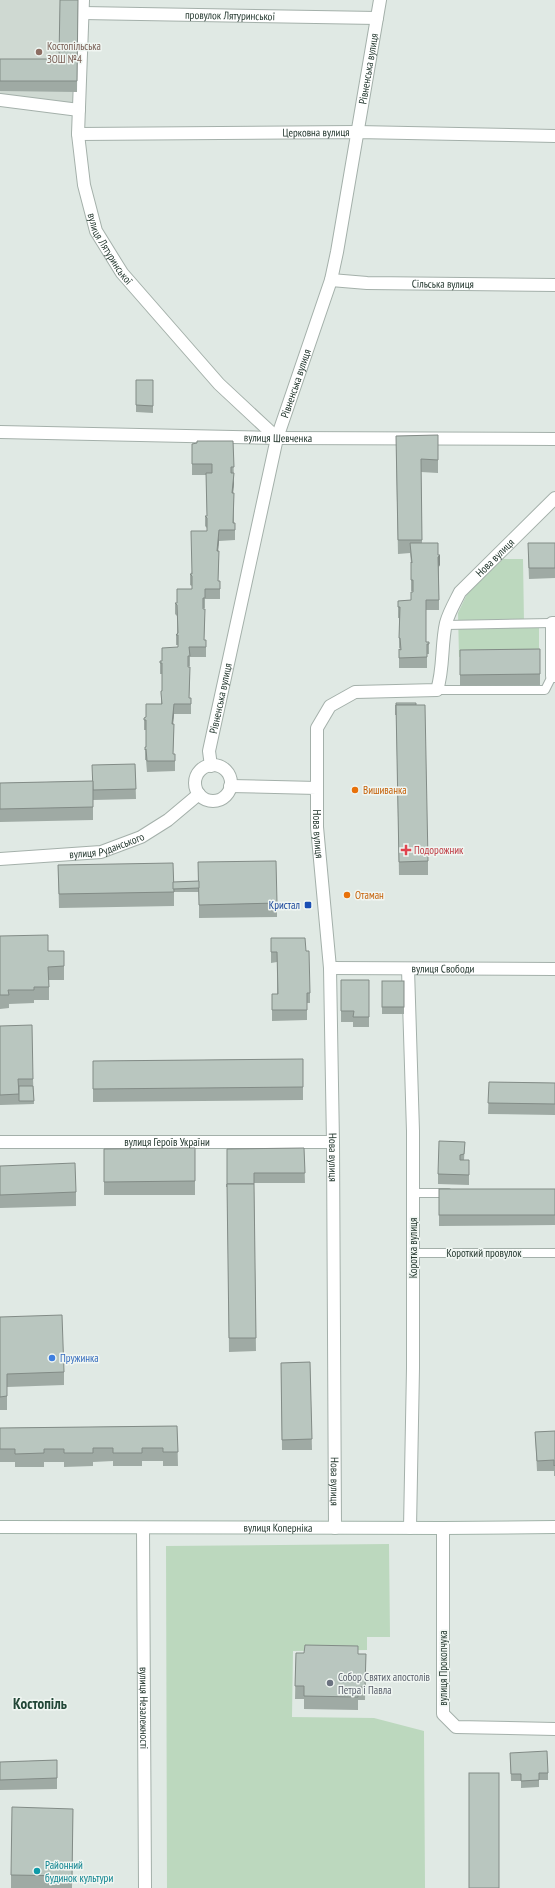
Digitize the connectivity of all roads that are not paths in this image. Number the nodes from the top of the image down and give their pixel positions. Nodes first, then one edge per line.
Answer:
1 (83, 0) edge
2 (380, 0) edge
3 (83, 13) junction
4 (377, 18) junction
5 (0, 100) edge
6 (79, 110) junction
7 (357, 132) junction
8 (78, 134) junction
9 (555, 136) edge
10 (331, 280) junction
11 (555, 285) edge
12 (0, 432) edge
13 (278, 438) junction
14 (555, 439) edge
15 (555, 498) edge
16 (553, 623) edge
17 (446, 625) junction
18 (554, 676) edge
19 (437, 690) junction
20 (211, 766) junction
21 (230, 786) junction
22 (317, 788) junction
23 (199, 794) junction
24 (0, 859) edge
25 (330, 968) junction
26 (408, 969) junction
27 (555, 969) edge
28 (0, 1142) edge
29 (333, 1142) junction
30 (457, 1192) edge
31 (413, 1193) junction
32 (413, 1253) junction
33 (555, 1253) edge
34 (0, 1527) edge
35 (555, 1527) edge
36 (143, 1528) junction
37 (335, 1528) junction
38 (410, 1528) junction
39 (444, 1528) junction
40 (555, 1730) edge
41 (146, 1888) edge

1 - 3 street, вулиця Лятуринської
2 - 4 street, Рівненська вулиця
3 - 4 street, провулок Лятуринської
3 - 6 street, вулиця Лятуринської
4 - 7 street, Рівненська вулиця
5 - 6 street
6 - 8 street, вулиця Лятуринської
7 - 8 street, Церковна вулиця
7 - 9 street, Церковна вулиця
7 - 10 street, Рівненська вулиця
8 - 13 street, вулиця Лятуринської
10 - 11 street, Сільська вулиця
10 - 13 street, Рівненська вулиця
12 - 13 street, вулиця Шевченка
13 - 14 street, вулиця Шевченка
13 - 20 street, Рівненська вулиця
15 - 17 street, Нова вулиця
16 - 17 lane
16 - 18 street
17 - 19 street, Нова вулиця
18 - 19 lane
19 - 22 street, Нова вулиця
20 - 21 street
20 - 23 street
21 - 22 street
21 - 23 street
22 - 25 street, Нова вулиця
23 - 24 street, вулиця Руданського
25 - 26 street, вулиця Свободи
25 - 29 street, Нова вулиця
26 - 27 street, вулиця Свободи
26 - 31 street, Коротка вулиця
28 - 29 street, вулиця Героїв України
29 - 37 street, Нова вулиця
30 - 31 lane
31 - 32 street, Коротка вулиця
32 - 33 lane, Короткий провулок
32 - 38 street, Коротка вулиця
34 - 36 street, вулиця Коперніка
35 - 39 street, вулиця Коперніка
36 - 37 street, вулиця Коперніка
36 - 41 street, вулиця Незалежності
37 - 38 street, вулиця Коперніка
38 - 39 street, вулиця Коперніка
39 - 40 street, вулиця Прокопчука

